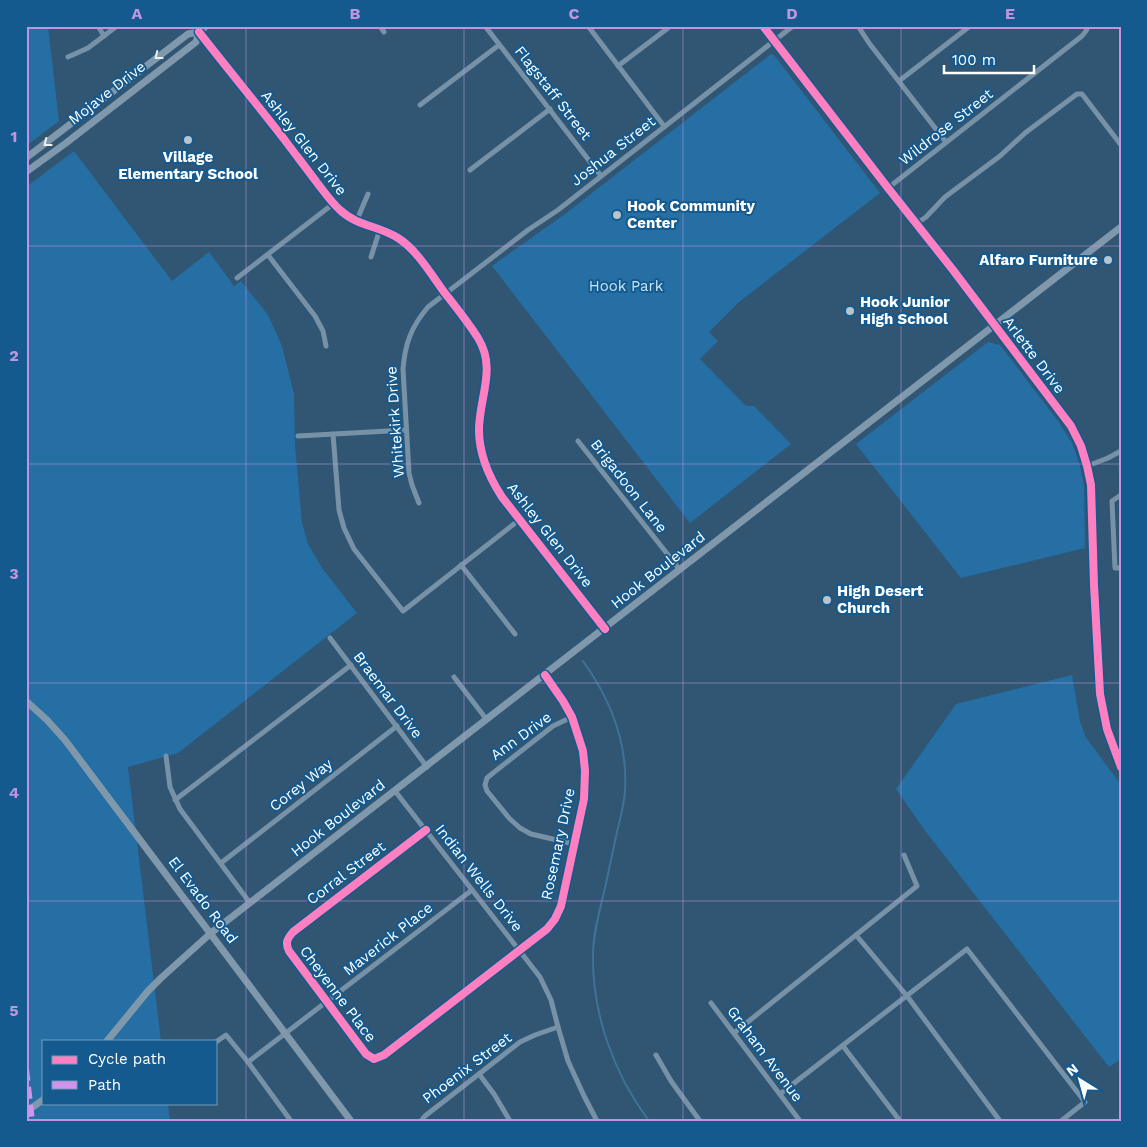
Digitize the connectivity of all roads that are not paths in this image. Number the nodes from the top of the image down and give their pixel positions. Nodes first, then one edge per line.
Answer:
1 (98, 26) edge
2 (116, 26) edge
3 (206, 26) edge
4 (380, 26) edge
5 (485, 26) edge
6 (588, 26) edge
7 (668, 26) edge
8 (763, 26) edge
9 (794, 26) edge
10 (858, 26) edge
11 (970, 26) edge
12 (1088, 27) edge
13 (199, 32) junction
14 (384, 32) dead end
15 (104, 36) junction
16 (774, 42) junction
17 (500, 45) junction
18 (68, 57) dead end
19 (618, 66) junction
20 (899, 82) junction
21 (420, 105) dead end
22 (550, 110) junction
23 (664, 126) junction
24 (946, 142) junction
25 (1121, 145) edge
26 (26, 158) edge
27 (470, 170) dead end
28 (26, 172) edge
29 (601, 176) junction
30 (888, 188) junction
31 (368, 194) dead end
32 (333, 204) junction
33 (356, 222) junction
34 (916, 224) junction
35 (1121, 227) edge
36 (380, 229) junction
37 (268, 255) junction
38 (370, 257) dead end
39 (237, 278) dead end
40 (446, 294) junction
41 (994, 326) junction
42 (326, 346) dead end
43 (406, 430) junction
44 (333, 434) junction
45 (298, 436) dead end
46 (578, 441) dead end
47 (1121, 451) edge
48 (1087, 466) junction
49 (1121, 495) edge
50 (419, 503) dead end
51 (519, 520) junction
52 (461, 565) junction
53 (1121, 568) edge
54 (680, 570) junction
55 (604, 629) junction
56 (515, 634) dead end
57 (330, 638) dead end
58 (351, 665) junction
59 (545, 675) junction
60 (454, 677) dead end
61 (26, 701) edge
62 (572, 717) junction
63 (487, 720) junction
64 (397, 726) junction
65 (166, 756) dead end
66 (427, 766) junction
67 (1121, 767) edge
68 (395, 790) junction
69 (175, 800) junction
70 (426, 830) junction
71 (574, 844) junction
72 (904, 855) dead end
73 (221, 863) junction
74 (472, 890) junction
75 (250, 903) junction
76 (211, 934) junction
77 (856, 935) junction
78 (287, 941) joint
79 (519, 951) junction
80 (907, 996) junction
81 (326, 1002) junction
82 (711, 1003) dead end
83 (558, 1027) junction
84 (734, 1033) junction
85 (286, 1034) junction
86 (108, 1040) edge
87 (218, 1041) edge
88 (843, 1046) junction
89 (656, 1055) dead end
90 (374, 1059) joint
91 (248, 1062) junction
92 (479, 1074) junction
93 (780, 1094) junction
94 (42, 1100) edge
95 (26, 1112) edge
96 (291, 1121) edge
97 (351, 1121) edge
98 (421, 1121) edge
99 (510, 1121) edge
100 (597, 1121) edge
101 (700, 1121) edge
102 (800, 1121) edge
103 (900, 1121) edge
104 (1000, 1121) edge
105 (1061, 1121) edge

1 - 15 street
2 - 15 street
3 - 13 main road, Mojave Drive
4 - 14 street
5 - 17 street, Flagstaff Street
6 - 19 street
7 - 19 street
8 - 16 street, Arlette Drive
9 - 16 street, Joshua Street
10 - 20 street
11 - 20 street
12 - 24 street, Wildrose Street
13 -> 26 main road, Mojave Drive
13 - 28 main road, Mojave Drive
13 - 32 street, Ashley Glen Drive
15 - 18 street
16 - 23 street, Joshua Street
16 - 30 street, Arlette Drive
17 - 21 street
17 - 22 street, Flagstaff Street
19 - 23 street
20 - 24 street
22 - 27 street
22 - 29 street, Flagstaff Street
23 - 29 street, Joshua Street
24 - 30 street, Wildrose Street
25 - 34 street
29 - 40 street, Joshua Street
30 - 34 street, Arlette Drive
31 - 33 street
32 - 33 street, Ashley Glen Drive
32 - 37 street
33 - 36 street, Ashley Glen Drive
34 - 41 street, Arlette Drive
35 - 41 main road, Hook Boulevard
36 - 38 street
36 - 40 street, Ashley Glen Drive
37 - 39 street
37 - 42 street
40 - 43 street, Whitekirk Drive
40 - 51 street, Ashley Glen Drive
41 - 48 main road, Arlette Drive
41 - 54 main road, Hook Boulevard
43 - 44 street
43 - 50 street, Whitekirk Drive
44 - 45 street
44 - 52 street
46 - 54 street, Brigadoon Lane
47 - 48 street
48 - 67 main road, Arlette Drive
49 - 53 street
51 - 52 street
51 - 55 street, Ashley Glen Drive
52 - 56 street
54 - 55 main road, Hook Boulevard
55 - 59 main road, Hook Boulevard
57 - 58 street, Braemar Drive
58 - 64 street, Braemar Drive
58 - 69 street
59 - 62 street, Rosemary Drive
59 - 63 main road, Hook Boulevard
60 - 63 street
61 - 76 main road, El Evado Road
62 - 71 street, Rosemary Drive
62 - 71 street, Ann Drive
63 - 66 main road, Hook Boulevard
64 - 66 street, Braemar Drive
64 - 73 street, Corey Way
65 - 69 street
66 - 68 main road, Hook Boulevard
68 - 70 street, Indian Wells Drive
68 - 75 main road, Hook Boulevard
69 - 73 street
70 - 74 street, Indian Wells Drive
70 - 78 street, Corral Street
71 - 79 street, Rosemary Drive
72 - 77 street
73 - 75 street
74 - 79 street, Indian Wells Drive
74 - 81 street, Maverick Place
75 - 76 main road, Hook Boulevard
76 - 85 main road, El Evado Road
76 - 86 main road, Hook Boulevard
77 - 80 street
77 - 84 street
78 - 81 street, Cheyenne Place
79 - 83 street, Indian Wells Drive
79 - 90 street, Rosemary Drive
80 - 88 street
80 - 104 street
80 - 105 street
81 - 85 street, Maverick Place
81 - 90 street, Cheyenne Place
82 - 84 street, Graham Avenue
83 - 92 street, Phoenix Street
83 - 100 street, Indian Wells Drive
84 - 93 street, Graham Avenue
85 - 91 street, Maverick Place
85 - 97 main road, El Evado Road
87 - 91 street
88 - 93 street
88 - 103 street
89 - 101 street
91 - 96 street
92 - 98 street, Phoenix Street
92 - 99 street
93 - 102 street, Graham Avenue
94 - 95 main road

